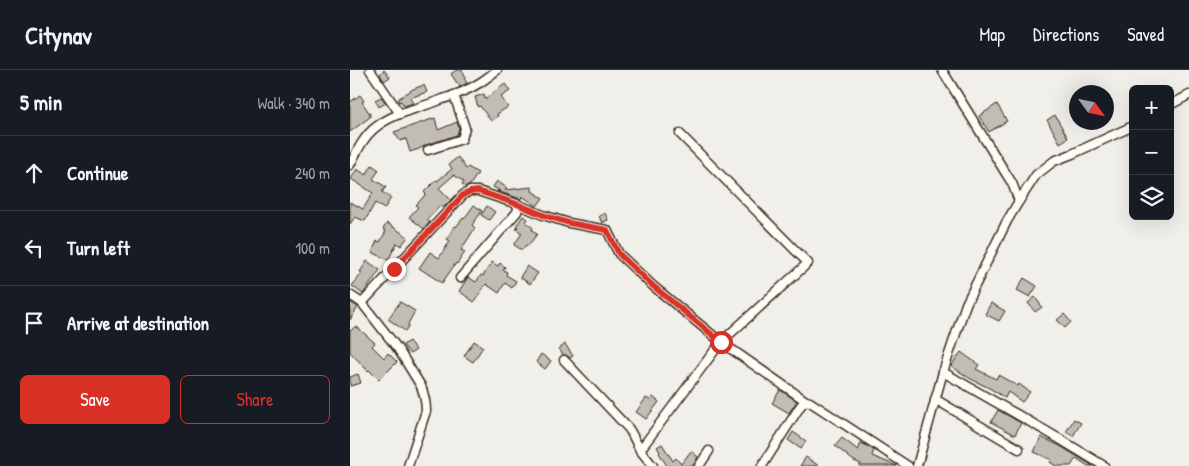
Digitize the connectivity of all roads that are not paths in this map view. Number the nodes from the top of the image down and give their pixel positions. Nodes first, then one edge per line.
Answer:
1 (370, 70) edge
2 (496, 70) edge
3 (942, 70) edge
4 (454, 95) junction
5 (1189, 95) edge
6 (1174, 103) edge
7 (400, 114) junction
8 (1129, 128) edge
9 (680, 134) dead end
10 (428, 150) dead end
11 (350, 165) edge
12 (1019, 201) junction
13 (517, 204) junction
14 (460, 278) dead end
15 (350, 295) edge
16 (362, 303) junction
17 (721, 342) junction
18 (564, 360) dead end
19 (943, 372) junction
20 (935, 399) junction
21 (806, 401) junction
22 (1019, 449) dead end
23 (640, 450) junction
24 (709, 451) dead end
25 (408, 466) edge
26 (652, 466) edge
27 (699, 466) edge
28 (762, 466) edge
29 (908, 466) edge
30 (917, 466) edge
31 (1104, 466) edge

1 - 7 street
2 - 4 street
3 - 12 street
4 - 7 street
4 - 10 street
5 - 6 street
7 - 11 street
8 - 12 street
9 - 17 street
12 - 19 street
13 - 14 street
13 - 16 street
13 - 17 street
15 - 16 street
16 - 25 street
17 - 21 street
17 - 23 street
18 - 23 street
19 - 20 street
19 - 31 street
20 - 22 street
20 - 30 street
21 - 28 street
21 - 29 street
23 - 26 street
24 - 27 street

